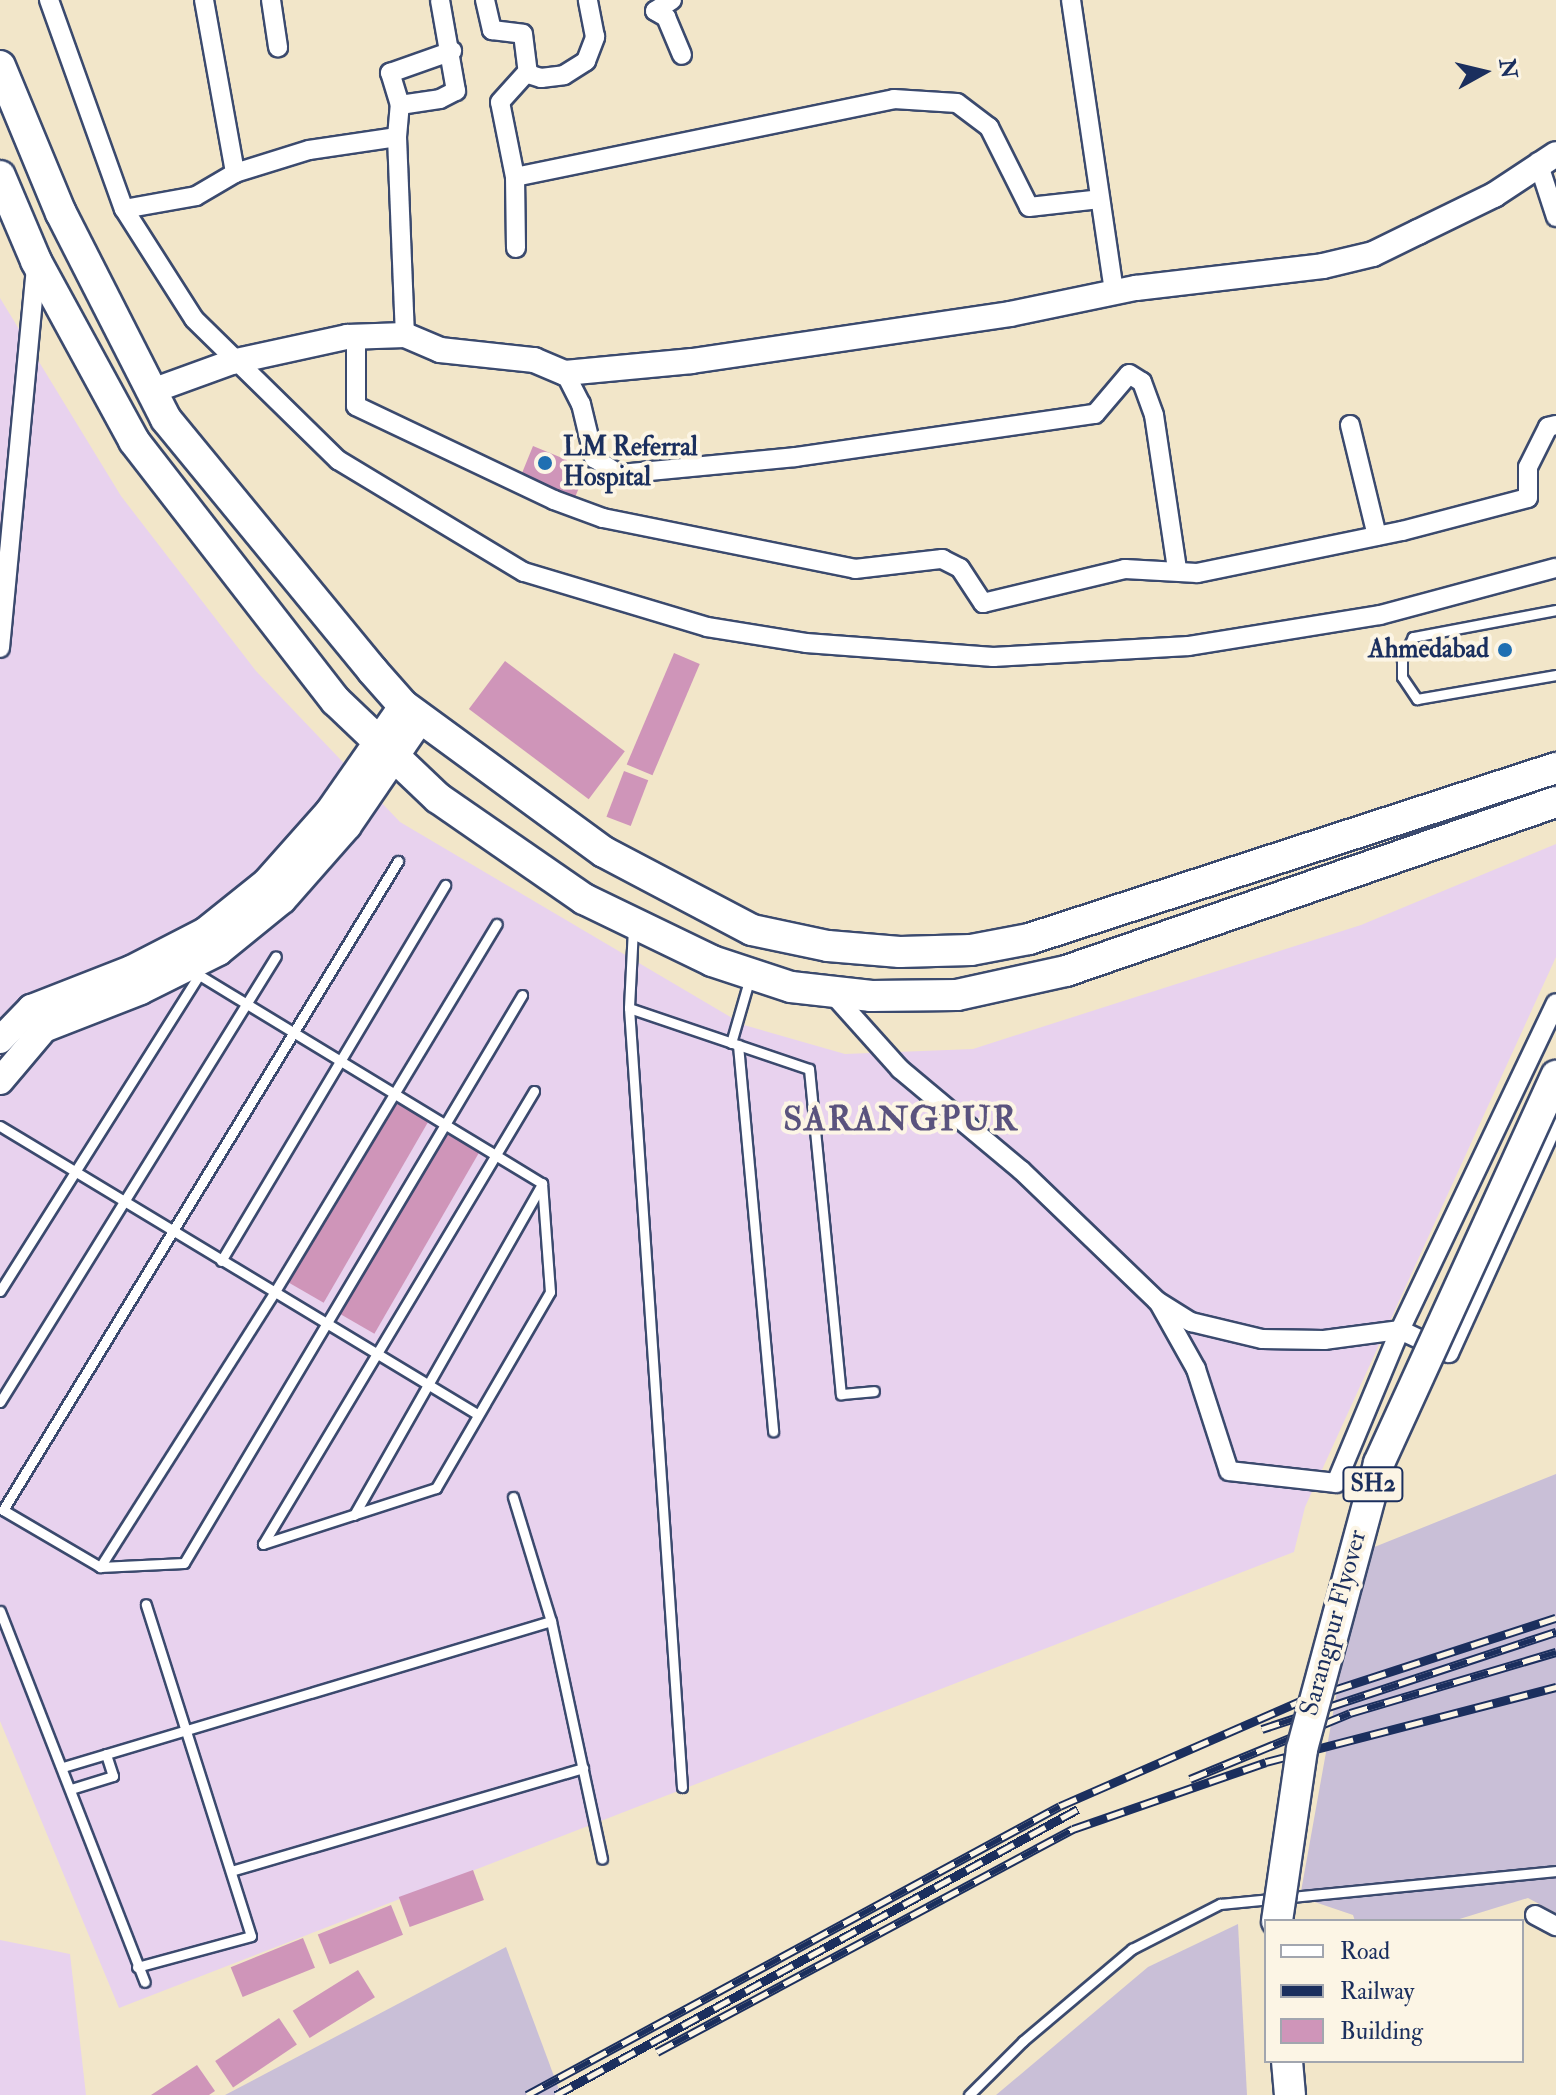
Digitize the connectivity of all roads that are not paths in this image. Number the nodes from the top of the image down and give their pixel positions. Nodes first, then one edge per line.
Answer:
1 (49, 0) edge
2 (204, 0) edge
3 (271, 0) edge
4 (440, 0) edge
5 (485, 0) edge
6 (588, 0) edge
7 (1071, 0) edge
8 (663, 3) edge
9 (278, 47) dead end
10 (452, 51) junction
11 (682, 55) dead end
12 (0, 66) edge
13 (528, 71) junction
14 (400, 105) junction
15 (397, 137) junction
16 (1547, 158) edge
17 (235, 173) junction
18 (0, 176) edge
19 (515, 177) junction
20 (1100, 199) junction
21 (124, 209) junction
22 (1556, 217) edge
23 (516, 248) dead end
24 (36, 261) junction
25 (1114, 292) junction
26 (405, 335) junction
27 (356, 336) junction
28 (232, 362) junction
29 (565, 373) junction
30 (152, 391) junction
31 (1350, 425) dead end
32 (1556, 425) edge
33 (1377, 536) junction
34 (6, 548) edge
35 (1556, 568) edge
36 (1177, 569) junction
37 (1556, 610) edge
38 (0, 648) edge
39 (1556, 675) edge
40 (412, 712) junction
41 (386, 753) junction
42 (1556, 768) edge
43 (1556, 802) edge
44 (398, 861) dead end
45 (445, 885) dead end
46 (634, 923) junction
47 (497, 924) dead end
48 (276, 956) dead end
49 (193, 972) junction
50 (750, 974) junction
51 (830, 991) junction
52 (522, 995) dead end
53 (1556, 1003) edge
54 (246, 1004) junction
55 (629, 1008) junction
56 (295, 1033) junction
57 (0, 1040) edge
58 (735, 1044) junction
59 (342, 1062) junction
60 (1556, 1076) edge
61 (0, 1081) edge
62 (534, 1091) dead end
63 (396, 1094) junction
64 (1556, 1118) edge
65 (446, 1125) junction
66 (0, 1126) edge
67 (497, 1156) junction
68 (74, 1173) junction
69 (542, 1183) junction
70 (124, 1202) junction
71 (172, 1231) junction
72 (221, 1261) junction
73 (0, 1291) edge
74 (274, 1293) junction
75 (1157, 1301) junction
76 (327, 1324) junction
77 (1400, 1330) junction
78 (377, 1354) junction
79 (428, 1385) junction
80 (874, 1391) dead end
81 (0, 1402) edge
82 (477, 1414) junction
83 (773, 1431) dead end
84 (513, 1497) dead end
85 (354, 1515) junction
86 (100, 1567) junction
87 (146, 1604) dead end
88 (0, 1611) edge
89 (551, 1621) junction
90 (188, 1728) junction
91 (106, 1754) junction
92 (63, 1767) junction
93 (583, 1768) junction
94 (682, 1787) dead end
95 (71, 1789) junction
96 (602, 1859) dead end
97 (231, 1871) junction
98 (1556, 1871) edge
99 (1535, 1915) dead end
100 (1277, 1919) edge
101 (1556, 1926) edge
102 (137, 1967) junction
103 (145, 1982) dead end
104 (1287, 2063) edge
105 (969, 2095) edge
106 (1290, 2095) edge

1 - 21 street
2 - 17 street
3 - 9 street
4 - 10 street
5 - 13 street
6 - 13 street
7 - 20 street
8 - 11 street
10 - 14 street
10 - 14 street
12 - 30 main road
13 - 19 street
14 - 15 street
15 - 17 street
15 - 26 street
16 - 22 street
16 - 25 street
17 - 21 street
18 - 24 main road
19 - 20 street
19 - 23 street
20 - 25 street
21 - 28 street
24 - 34 street
24 - 41 main road
25 - 29 street
26 - 27 street
26 - 29 street
27 - 28 street
27 - 36 street
28 - 30 street
28 - 35 street
29 - 36 street
30 - 40 main road
31 - 33 street
32 - 33 street
33 - 36 street
34 - 38 street
37 - 39 lane
40 - 41 main road
40 - 42 main road
41 - 46 main road
41 - 49 main road
41 - 57 main road
43 - 51 main road
44 - 56 lane
45 - 59 lane
46 - 50 main road
46 - 55 lane
47 - 63 lane
48 - 54 lane
49 - 54 lane
49 - 61 main road
49 - 68 lane
50 - 51 main road
50 - 58 lane
51 - 75 street
52 - 65 lane
53 - 77 street
54 - 56 lane
54 - 70 lane
55 - 58 lane
55 - 94 lane
56 - 59 lane
56 - 71 lane
58 - 80 lane
58 - 83 lane
59 - 63 lane
59 - 72 lane
60 - 100 main road, Sarangpur Flyover / SH2, bridge
62 - 67 lane
63 - 65 lane
63 - 74 lane
64 - 77 street
65 - 67 lane
65 - 76 lane
66 - 68 lane
67 - 69 lane
67 - 78 lane
68 - 70 lane
68 - 73 lane
69 - 79 lane
69 - 82 lane
70 - 71 lane
70 - 81 lane
71 - 72 lane
71 - 86 lane
72 - 74 lane
74 - 76 lane
74 - 86 lane
75 - 77 street
75 - 77 street
76 - 78 lane
76 - 86 lane
78 - 79 lane
78 - 85 lane
79 - 82 lane
79 - 85 lane
82 - 85 lane
84 - 89 lane
87 - 90 lane
88 - 92 lane
89 - 90 lane
89 - 93 lane
90 - 91 lane
90 - 97 lane
91 - 92 lane
91 - 95 lane
92 - 95 lane
93 - 96 lane
93 - 97 lane
95 - 102 lane
97 - 102 lane
98 - 105 lane
99 - 101 street
102 - 103 lane
104 - 106 main road

